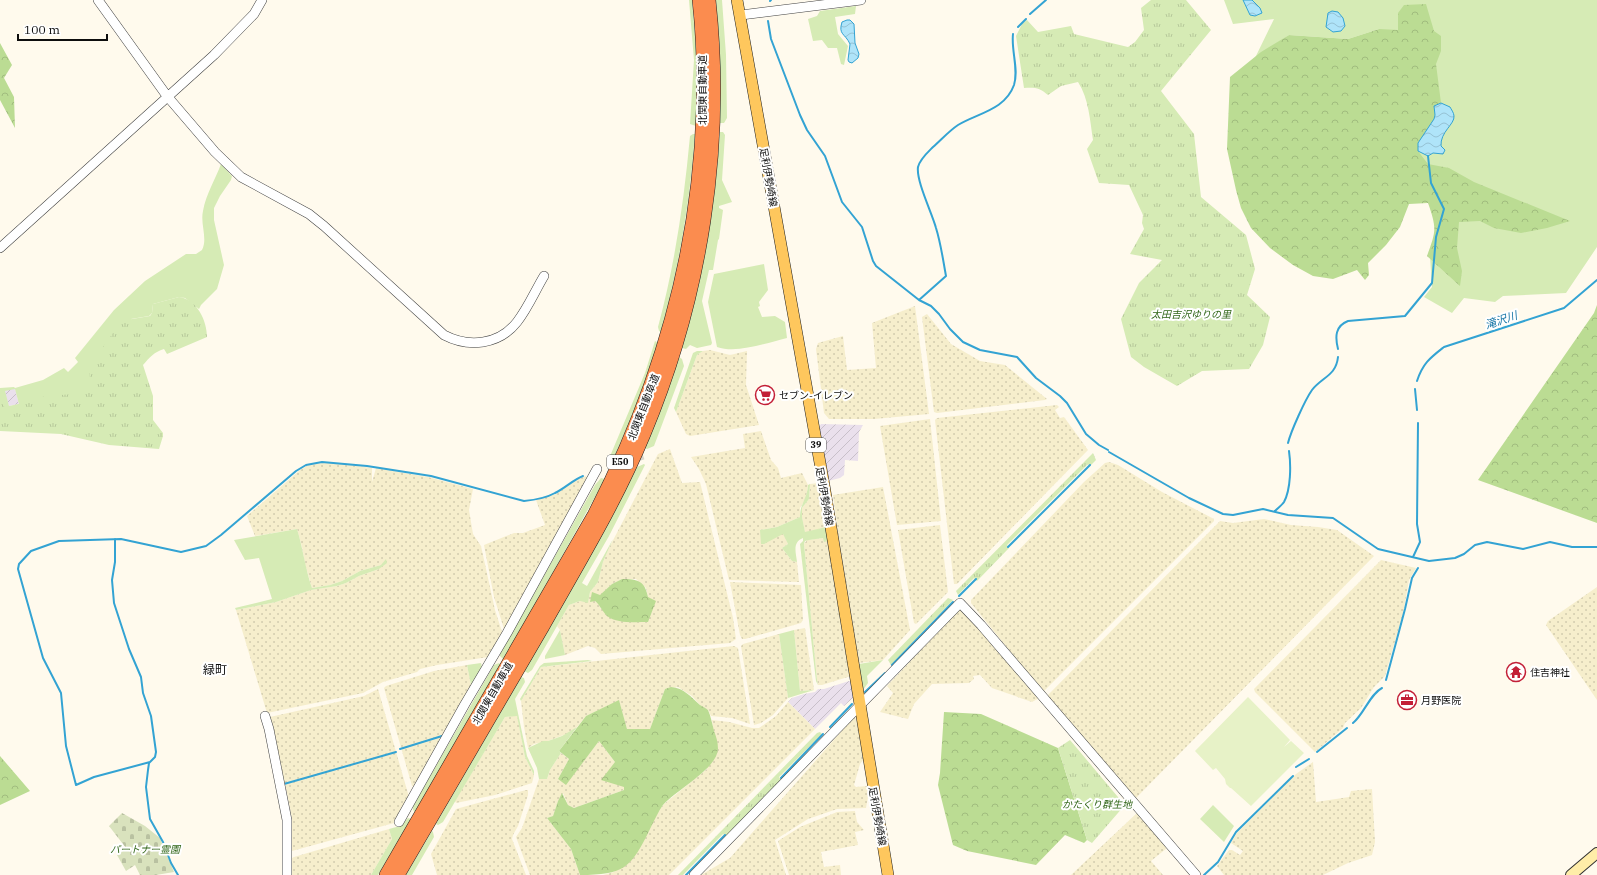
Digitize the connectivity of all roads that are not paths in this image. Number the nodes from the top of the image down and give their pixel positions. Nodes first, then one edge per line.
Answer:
1 (98, 0) edge
2 (262, 0) edge
3 (699, 0) edge
4 (709, 0) edge
5 (737, 0) edge
6 (861, 0) edge
7 (741, 15) junction
8 (168, 96) junction
9 (0, 248) edge
10 (544, 276) dead end
11 (597, 469) dead end
12 (859, 705) junction
13 (265, 716) dead end
14 (399, 822) dead end
15 (1597, 853) edge
16 (287, 875) edge
17 (386, 875) edge
18 (398, 875) edge
19 (694, 875) edge
20 (888, 875) edge
21 (1196, 875) edge
22 (1571, 875) edge

1 - 8 street
2 - 8 street
3 - 17 highway, 北関東自動車道 / E50
4 - 18 highway, 北関東自動車道 / E50
5 - 7 main road, 足利伊勢崎線 / 39
6 - 7 street
7 - 12 main road, 足利伊勢崎線 / 39
8 - 9 street
8 - 10 street
11 - 14 street
12 - 19 street
12 - 20 main road, 足利伊勢崎線 / 39
12 - 21 street
13 - 16 street
15 - 22 main road

